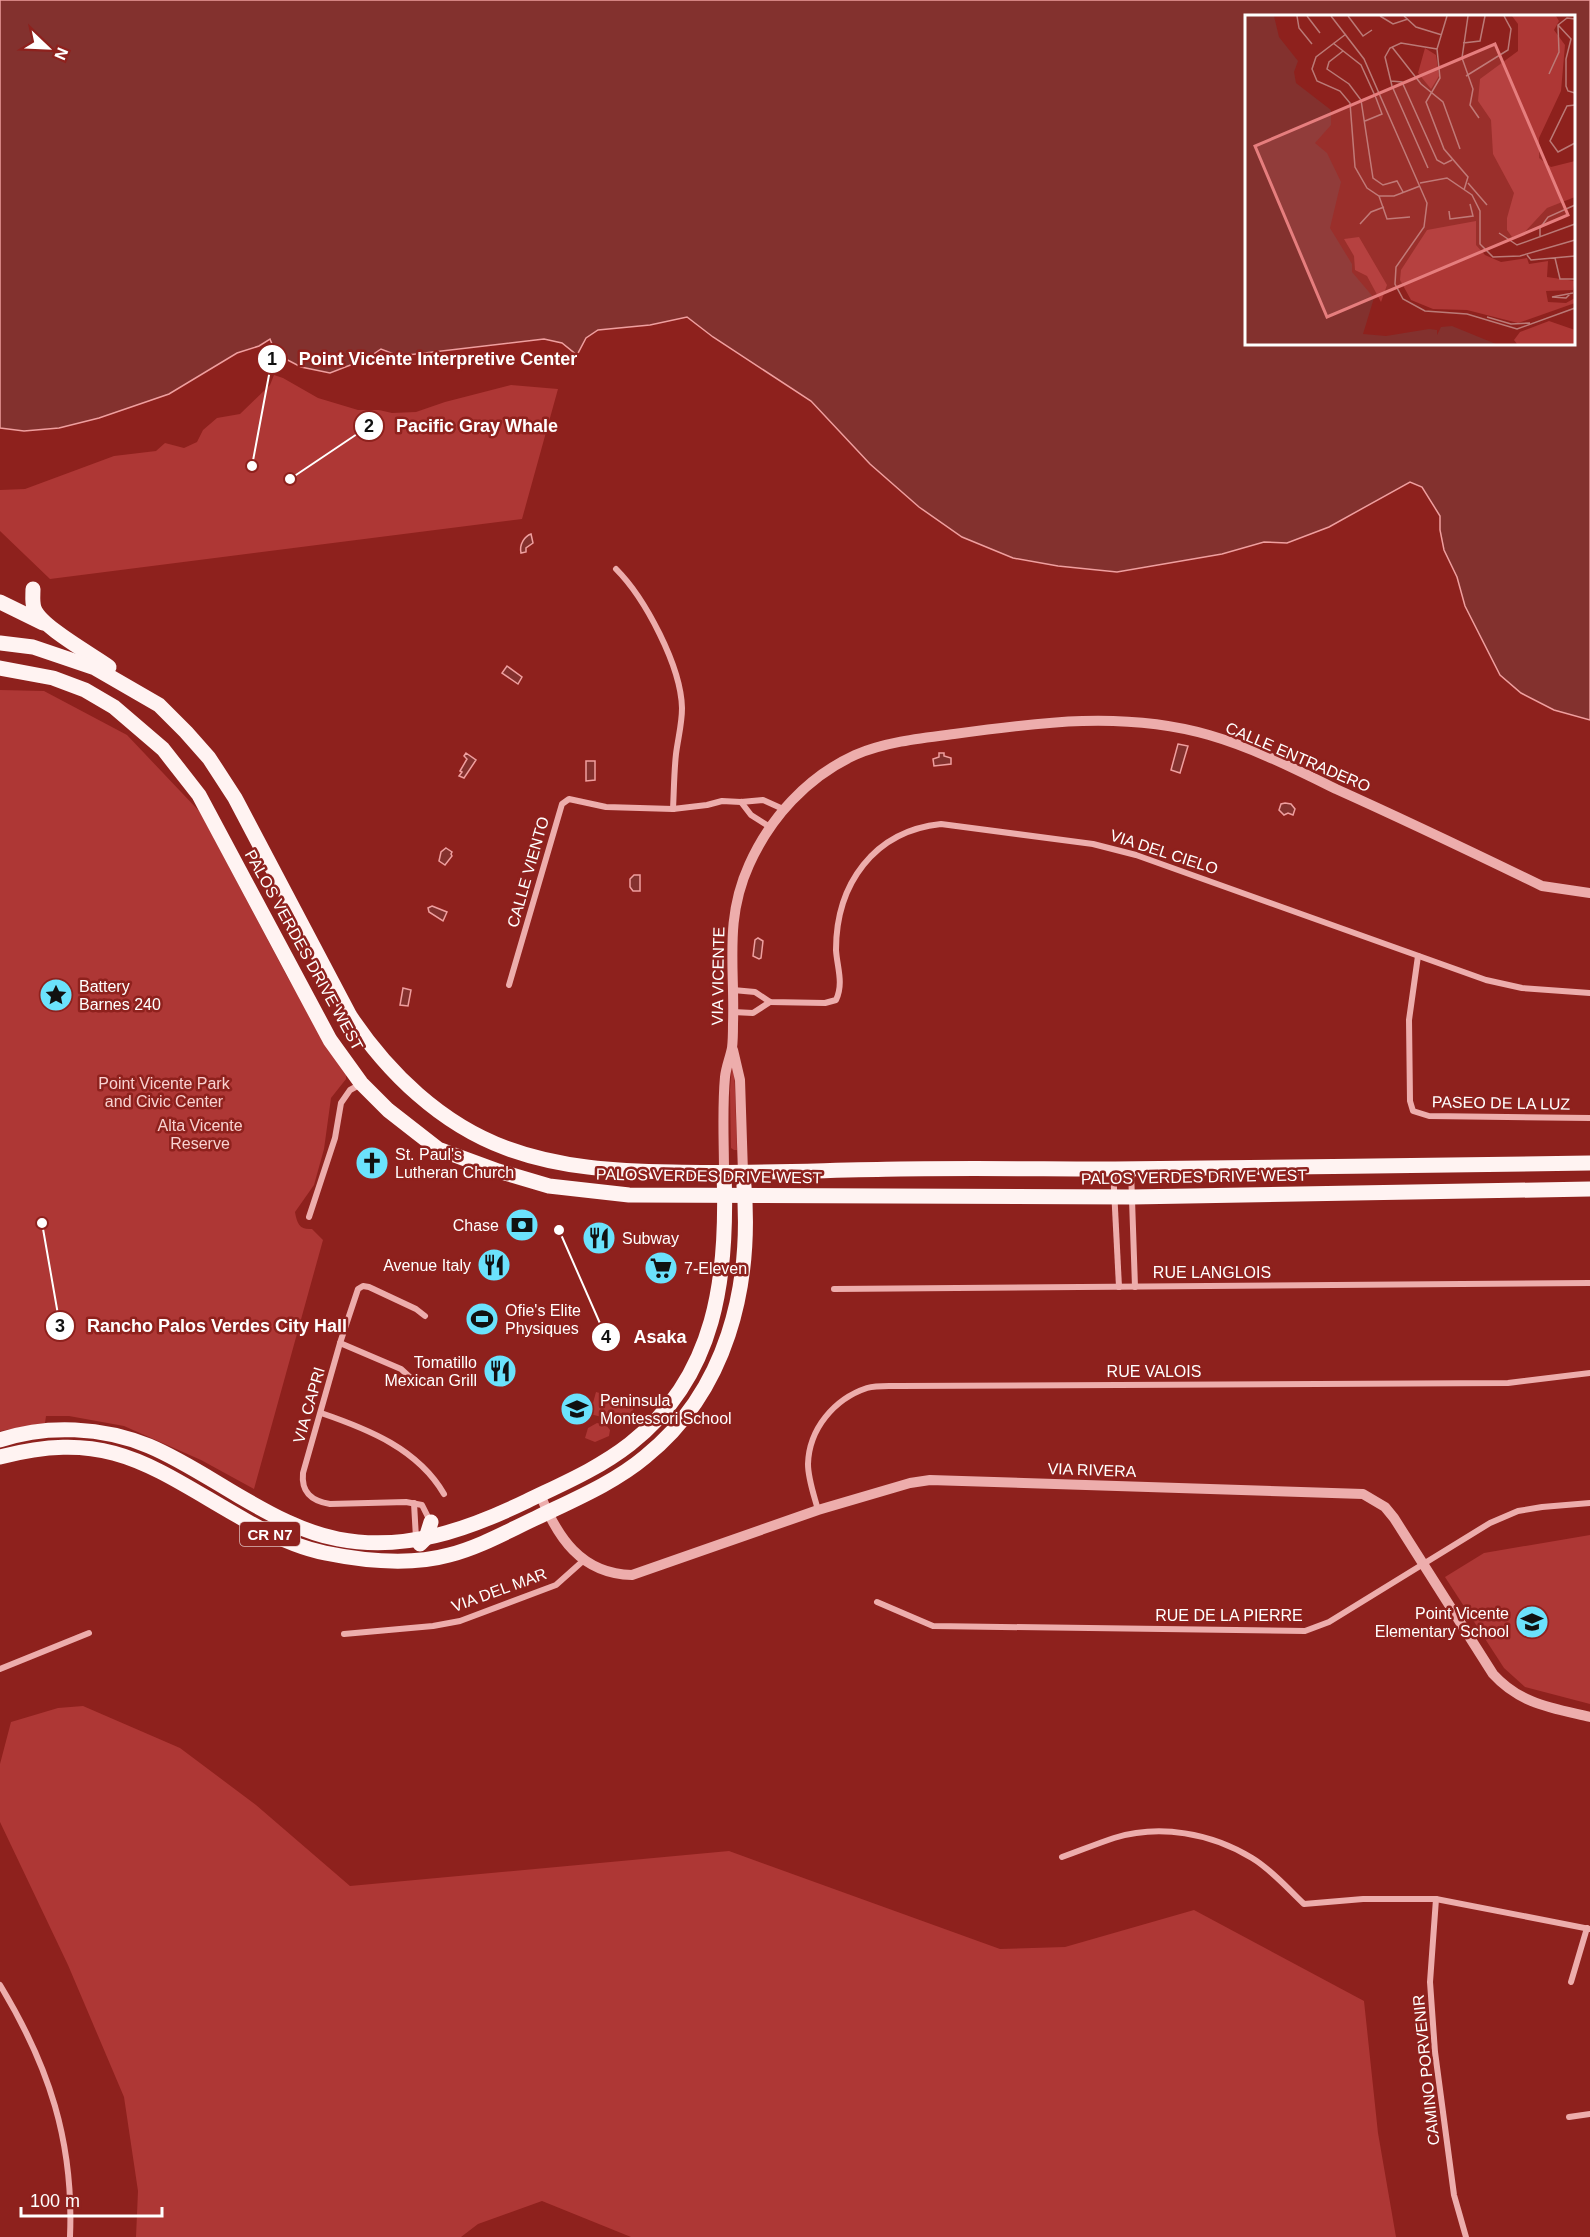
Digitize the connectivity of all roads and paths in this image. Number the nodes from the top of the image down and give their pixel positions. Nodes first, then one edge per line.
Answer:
1 (616, 569) dead end
2 (33, 589) dead end
3 (0, 602) edge
4 (51, 627) junction
5 (0, 643) edge
6 (0, 668) edge
7 (159, 705) junction
8 (741, 802) junction
9 (673, 809) junction
10 (783, 809) junction
11 (770, 827) junction
12 (1590, 893) edge
13 (1418, 956) junction
14 (509, 985) dead end
15 (733, 990) junction
16 (1590, 993) edge
17 (770, 1002) junction
18 (734, 1012) junction
19 (732, 1047) junction
20 (361, 1083) junction
21 (1590, 1118) edge
22 (1590, 1163) edge
23 (1131, 1168) junction
24 (1113, 1169) junction
25 (724, 1173) junction
26 (742, 1173) junction
27 (1590, 1189) edge
28 (725, 1196) junction
29 (744, 1196) junction
30 (1116, 1197) junction
31 (1132, 1197) junction
32 (309, 1217) dead end
33 (1590, 1283) edge
34 (1119, 1287) junction
35 (1135, 1287) junction
36 (834, 1289) dead end
37 (425, 1316) dead end
38 (340, 1343) junction
39 (1590, 1373) edge
40 (413, 1380) dead end
41 (673, 1400) junction
42 (321, 1413) junction
43 (0, 1440) edge
44 (0, 1457) edge
45 (635, 1464) junction
46 (444, 1494) dead end
47 (540, 1494) junction
48 (414, 1503) junction
49 (1590, 1503) edge
50 (818, 1509) junction
51 (548, 1512) junction
52 (427, 1534) junction
53 (584, 1560) junction
54 (384, 1561) junction
55 (1424, 1565) junction
56 (877, 1602) dead end
57 (89, 1633) dead end
58 (344, 1634) dead end
59 (0, 1669) edge
60 (1590, 1717) edge
61 (1062, 1857) dead end
62 (1436, 1899) junction
63 (1589, 1928) edge
64 (1571, 1982) dead end
65 (0, 1985) edge
66 (1590, 2114) edge
67 (1569, 2117) dead end
68 (70, 2237) edge
69 (1466, 2237) edge

1 - 9 street
2 - 4 main road
3 - 4 main road
4 - 7 main road
5 - 7 main road, PALOS VERDES DRIVE WEST
6 - 20 main road, PALOS VERDES DRIVE WEST
7 - 25 main road, PALOS VERDES DRIVE WEST
8 - 9 street, CALLE VIENTO
8 - 10 street, CALLE VIENTO
8 - 11 street
9 - 14 street, CALLE VIENTO
10 - 11 street, VIA VICENTE
10 - 12 street, CALLE ENTRADERO
11 - 15 street, VIA VICENTE
13 - 16 street, VIA DEL CIELO
13 - 17 street, VIA DEL CIELO
13 - 21 street, PASEO DE LA LUZ
15 - 17 street, VIA DEL CIELO
15 - 18 street, VIA VICENTE
17 - 18 street, VIA DEL CIELO
18 - 19 street, VIA VICENTE
19 - 25 street, VIA VICENTE
19 - 26 street, VIA VICENTE
20 - 28 main road, PALOS VERDES DRIVE WEST
20 - 32 street
22 - 23 main road, PALOS VERDES DRIVE WEST
23 - 24 main road, PALOS VERDES DRIVE WEST
23 - 31 street
24 - 26 main road, PALOS VERDES DRIVE WEST
24 - 30 street
25 - 26 main road, PALOS VERDES DRIVE WEST
25 - 28 main road, CR N7
26 - 29 main road, CR N7
27 - 31 main road, PALOS VERDES DRIVE WEST
28 - 29 main road, PALOS VERDES DRIVE WEST
28 - 41 main road, CR N7
29 - 30 main road, PALOS VERDES DRIVE WEST
29 - 45 main road, CR N7
30 - 31 main road, PALOS VERDES DRIVE WEST
30 - 34 street
31 - 35 street
33 - 35 street, RUE LANGLOIS
34 - 35 street, RUE LANGLOIS
34 - 36 street, RUE LANGLOIS
37 - 38 street, VIA CAPRI
38 - 40 street
38 - 42 street, VIA CAPRI
39 - 50 street, RUE VALOIS
41 - 45 main road
41 - 47 main road, CR N7
42 - 46 street
42 - 48 street, VIA CAPRI
43 - 52 main road, CR N7
44 - 54 main road, CR N7
45 - 51 main road, CR N7
47 - 51 street, VIA RIVERA
47 - 52 main road, CR N7
48 - 52 street
48 - 52 street
49 - 55 street, RUE DE LA PIERRE
50 - 53 street, VIA RIVERA
50 - 55 street, VIA RIVERA
51 - 53 street, VIA RIVERA
51 - 54 main road, CR N7
52 - 54 main road
53 - 58 street, VIA DEL MAR
55 - 56 street, RUE DE LA PIERRE
55 - 60 street, VIA RIVERA
57 - 59 street
61 - 62 street
62 - 63 street
62 - 69 street, CAMINO PORVENIR
63 - 64 street
65 - 68 street
66 - 67 street

